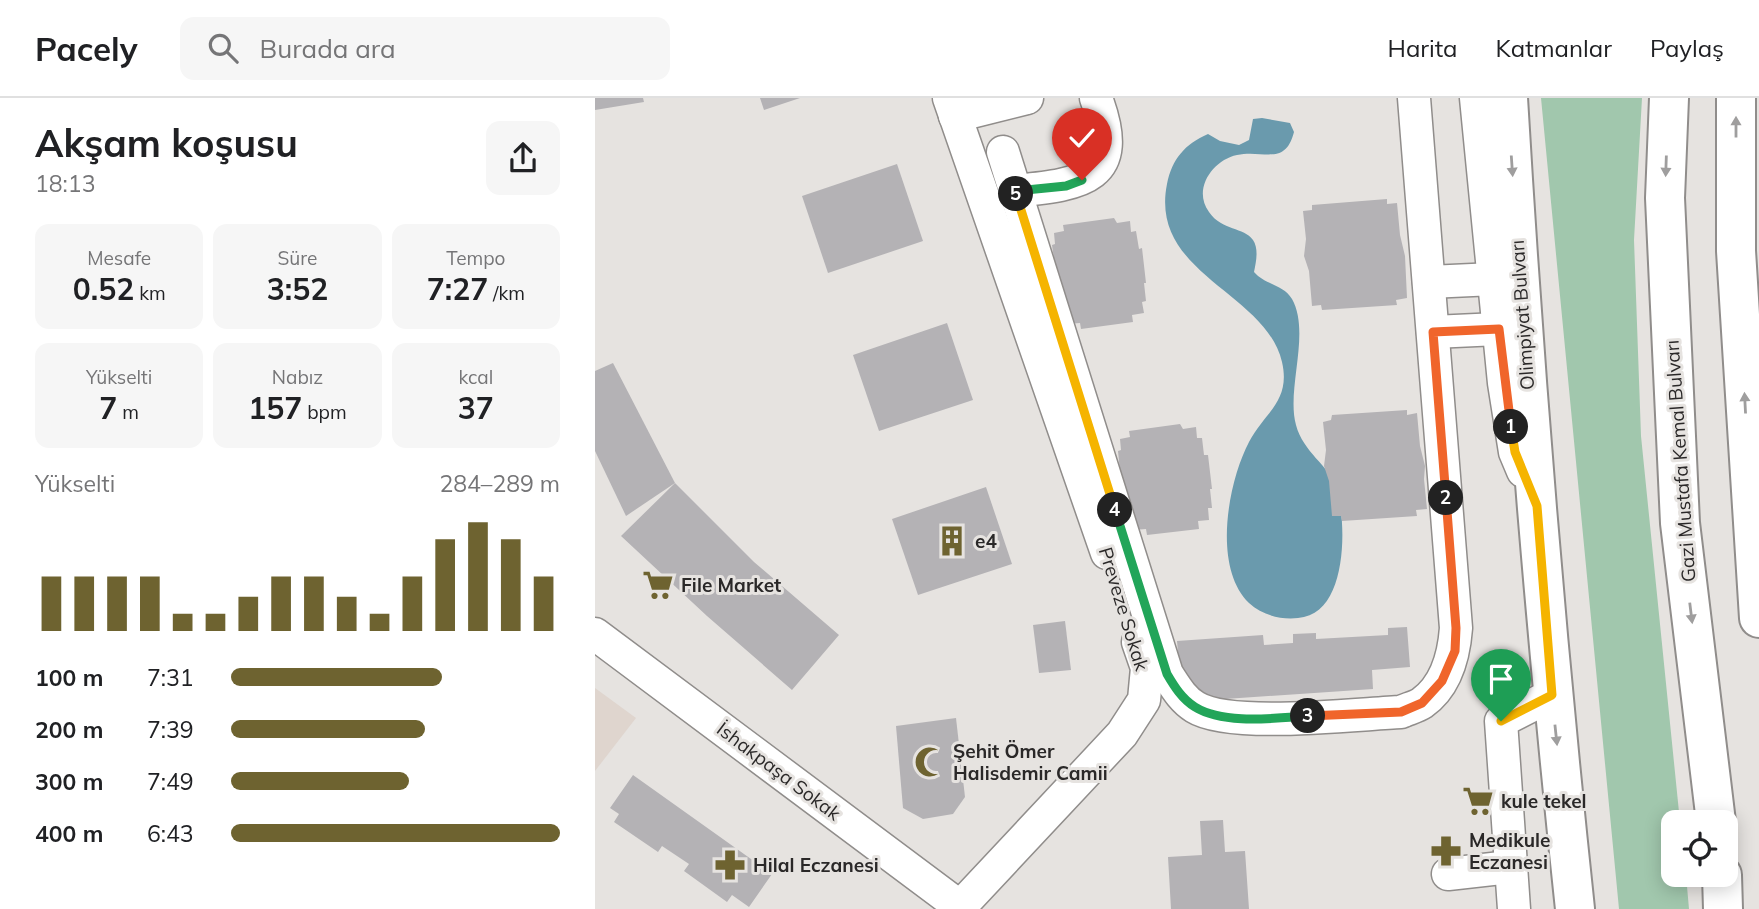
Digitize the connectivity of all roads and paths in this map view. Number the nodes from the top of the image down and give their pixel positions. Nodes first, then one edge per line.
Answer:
1 (1027, 98) edge
2 (1096, 98) edge
3 (1414, 98) edge
4 (1476, 98) edge
5 (1508, 98) edge
6 (1669, 98) edge
7 (1736, 98) edge
8 (952, 107) edge
9 (1003, 152) dead end
10 (1015, 191) junction
11 (1494, 279) junction
12 (1429, 282) junction
13 (1499, 329) junction
14 (1433, 332) junction
15 (1537, 506) junction
16 (1759, 618) edge
17 (595, 634) edge
18 (1552, 695) junction
19 (1715, 810) edge
20 (1510, 867) junction
21 (1448, 874) dead end
22 (1722, 887) edge
23 (962, 908) edge
24 (1514, 909) edge
25 (1575, 909) edge
26 (1723, 909) edge

1 - 8 street
2 - 10 street
3 - 12 street
4 - 11 street
5 -> 15 main road, Olimpiyat Bulvarı
6 -> 19 main road, Gazi Mustafa Kemal Bulvarı
16 -> 7 main road
8 - 23 street, Preveze Sokak
9 - 10 street
10 - 14 street
11 - 12 street
11 - 13 street
12 - 14 street
13 - 14 street
13 - 15 street
15 - 18 main road, Olimpiyat Bulvarı
17 - 23 street, İshakpaşa Sokak
18 - 20 street
18 -> 25 main road, Olimpiyat Bulvarı
20 - 21 street
20 - 24 street
22 - 26 main road

